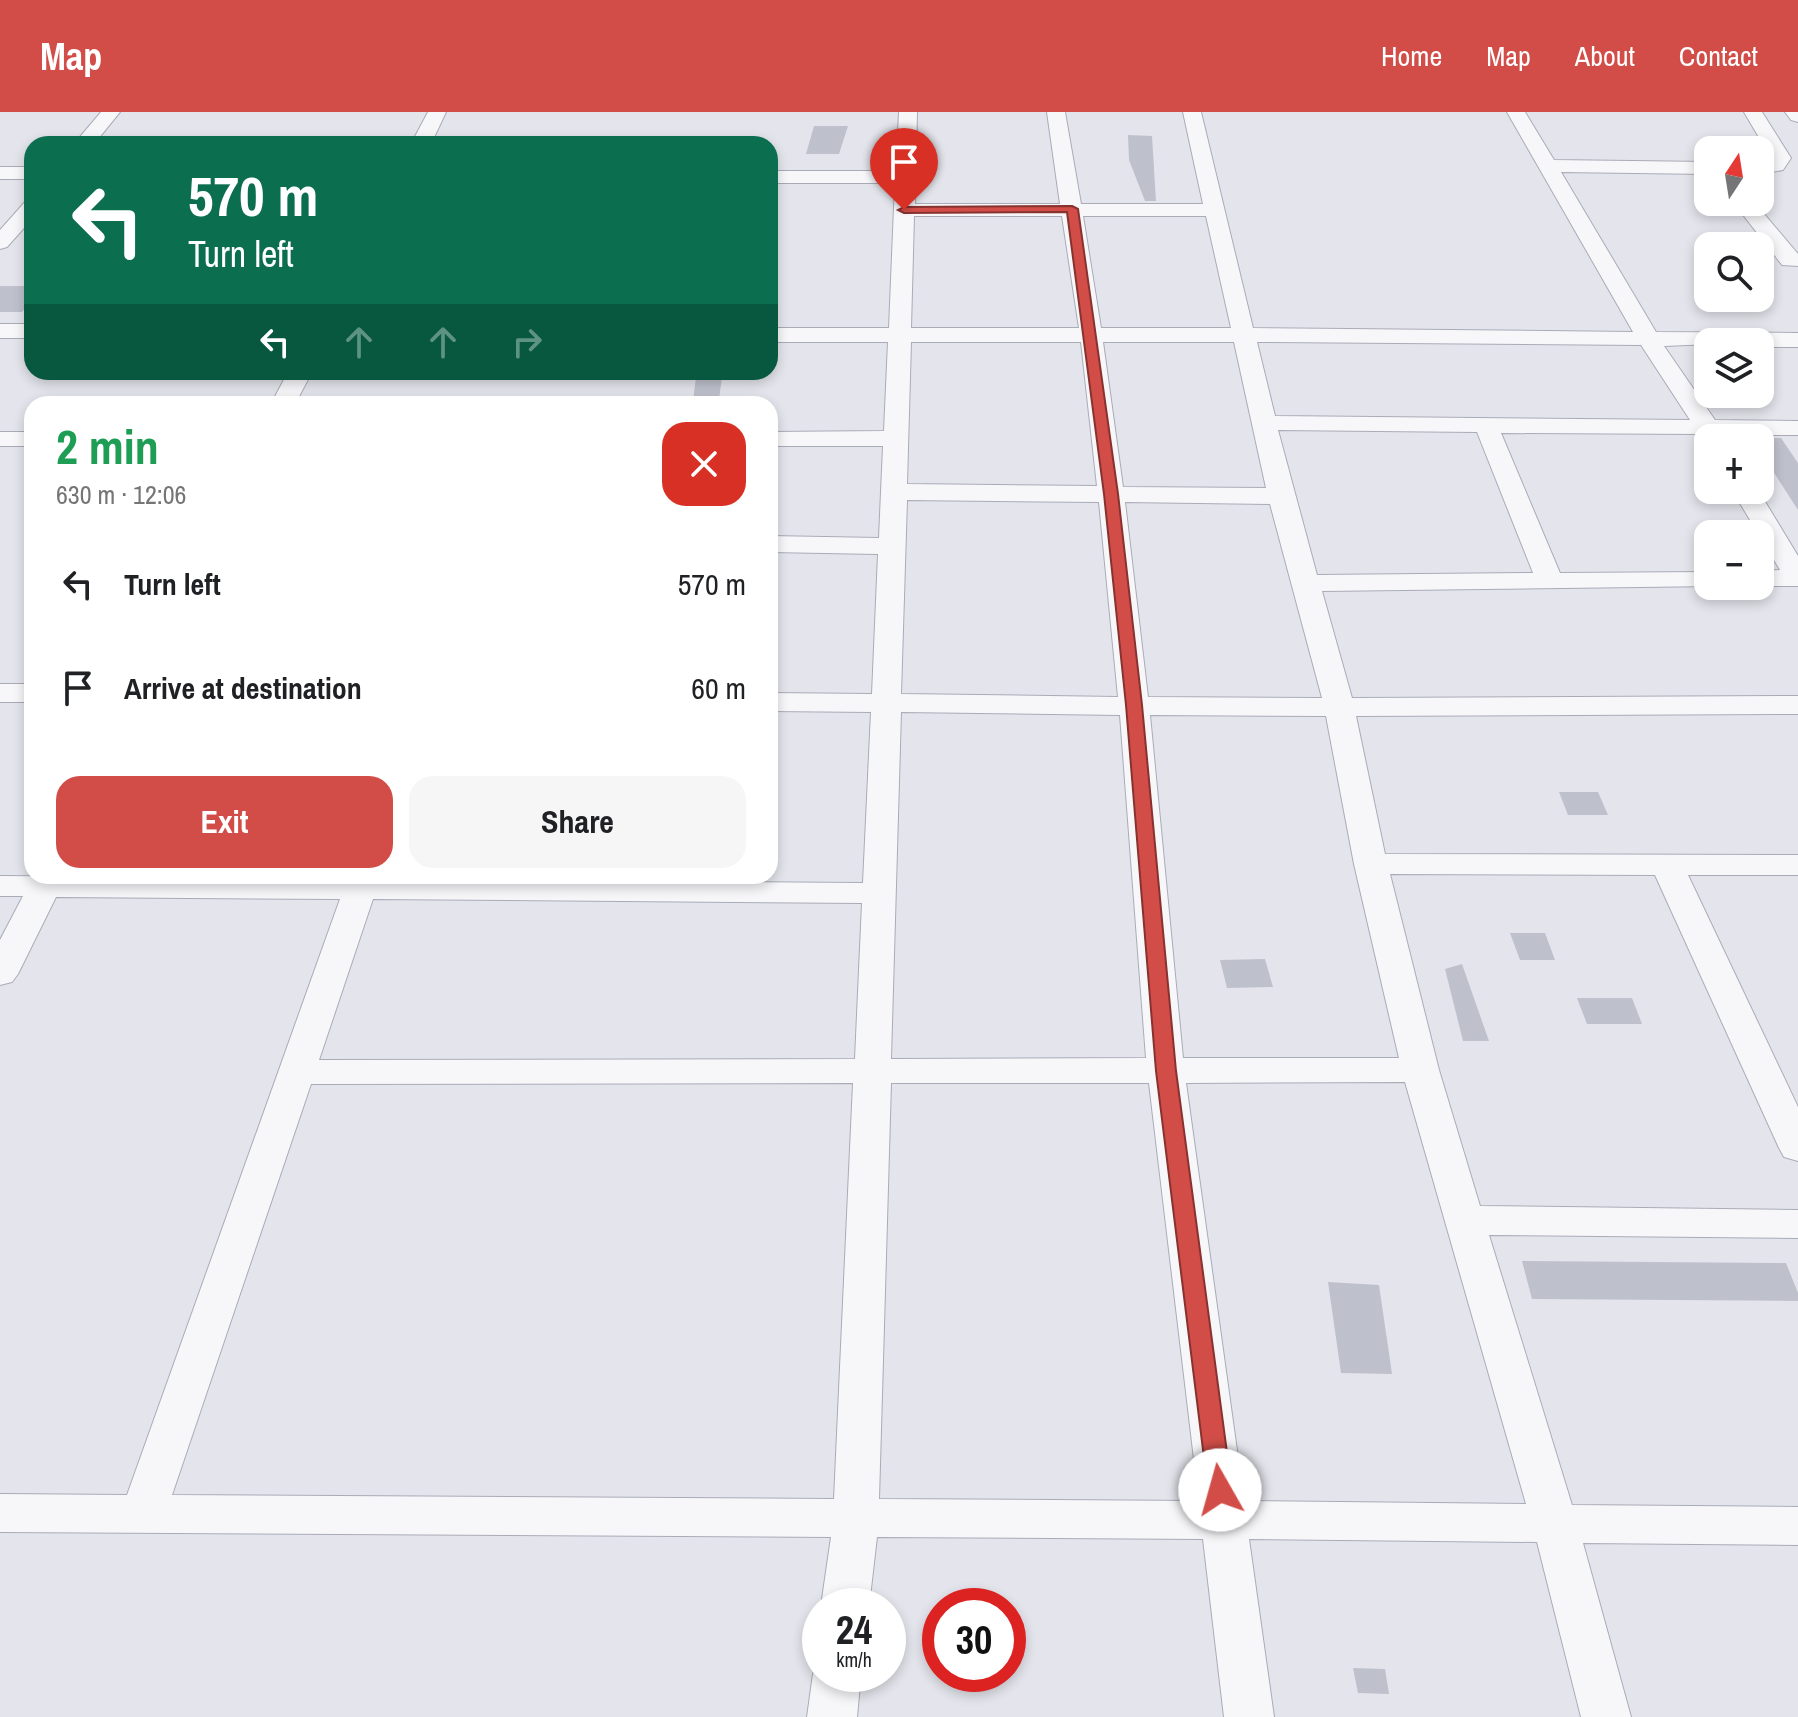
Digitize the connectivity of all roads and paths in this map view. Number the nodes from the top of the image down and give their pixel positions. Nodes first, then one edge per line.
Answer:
1 (111, 112) edge
2 (437, 112) edge
3 (908, 112) edge
4 (1056, 112) edge
5 (1192, 112) edge
6 (1516, 112) edge
7 (1753, 112) edge
8 (91, 136) edge
9 (425, 136) edge
10 (1768, 136) edge
11 (1774, 146) edge
12 (1549, 166) junction
13 (1774, 166) edge
14 (1694, 168) edge
15 (0, 173) edge
16 (24, 173) edge
17 (778, 177) edge
18 (905, 177) junction
19 (1072, 209) junction
20 (904, 210) junction
21 (1214, 210) junction
22 (1755, 216) edge
23 (24, 218) edge
24 (7, 245) edge
25 (1795, 264) edge
26 (0, 331) edge
27 (24, 331) edge
28 (1091, 334) junction
29 (778, 335) edge
30 (899, 335) junction
31 (1242, 335) junction
32 (1649, 340) junction
33 (1798, 340) edge
34 (1263, 423) junction
35 (1707, 424) edge
36 (1486, 425) junction
37 (1798, 428) edge
38 (1774, 429) edge
39 (1694, 431) edge
40 (896, 438) junction
41 (0, 439) edge
42 (24, 439) edge
43 (778, 439) edge
44 (893, 492) junction
45 (1111, 494) junction
46 (1281, 496) junction
47 (1753, 504) edge
48 (778, 544) edge
49 (891, 546) junction
50 (1774, 579) edge
51 (1798, 579) edge
52 (1694, 580) edge
53 (1550, 582) junction
54 (1308, 583) junction
55 (0, 693) edge
56 (24, 693) edge
57 (778, 702) edge
58 (886, 703) junction
59 (1134, 705) junction
60 (1798, 705) edge
61 (1339, 706) junction
62 (1666, 863) junction
63 (1371, 864) junction
64 (1798, 865) edge
65 (24, 884) edge
66 (46, 884) edge
67 (165, 884) edge
68 (0, 886) edge
69 (360, 889) junction
70 (878, 893) junction
71 (0, 974) edge
72 (1420, 1070) junction
73 (872, 1071) junction
74 (1166, 1071) junction
75 (297, 1072) junction
76 (1798, 1148) edge
77 (1466, 1220) junction
78 (1798, 1224) edge
79 (0, 1513) edge
80 (143, 1514) junction
81 (856, 1517) junction
82 (1224, 1520) junction
83 (1555, 1525) junction
84 (1798, 1526) edge
85 (847, 1588) edge
86 (835, 1692) edge
87 (832, 1717) edge
88 (1249, 1717) edge
89 (1606, 1717) edge

1 - 8 street
2 - 9 street
3 - 18 street
4 - 19 street
5 - 21 street
6 - 12 street
7 - 10 street
11 - 13 street
12 - 14 street
12 - 32 street
15 - 16 street
17 - 18 street
18 - 20 street
19 - 20 street
19 - 21 street
19 - 28 street
20 - 30 street
21 - 31 street
22 - 25 street
23 - 24 street
26 - 27 street
28 - 30 street
28 - 31 street
28 - 45 street
29 - 30 street
30 - 40 street
31 - 32 street
31 - 34 street
32 - 33 street
32 - 35 street
34 - 36 street
34 - 46 street
36 - 39 street
36 - 53 street
37 - 38 street
40 - 43 street
40 - 44 street
41 - 42 street
44 - 45 street
44 - 49 street
45 - 46 street
45 - 59 street
46 - 54 street
47 - 51 street
48 - 49 street
49 - 58 street
50 - 51 street
52 - 53 street
53 - 54 street
54 - 61 street
55 - 56 street
57 - 58 street
58 - 59 street
58 - 70 street
59 - 61 street
59 - 74 street
60 - 61 street
61 - 63 street
62 - 63 street
62 - 64 street
62 - 76 street
63 - 72 street
65 - 68 street
66 - 71 street
67 - 69 street
69 - 70 street
69 - 75 street
70 - 73 street
72 - 74 street
72 - 77 street
73 - 74 street
73 - 75 street
73 - 81 street
74 - 82 street
75 - 80 street
77 - 78 street
77 - 83 street
79 - 80 street
80 - 81 street
81 - 82 street
81 - 85 street
82 - 83 street
82 - 88 street
83 - 84 street
83 - 89 street
86 - 87 street

